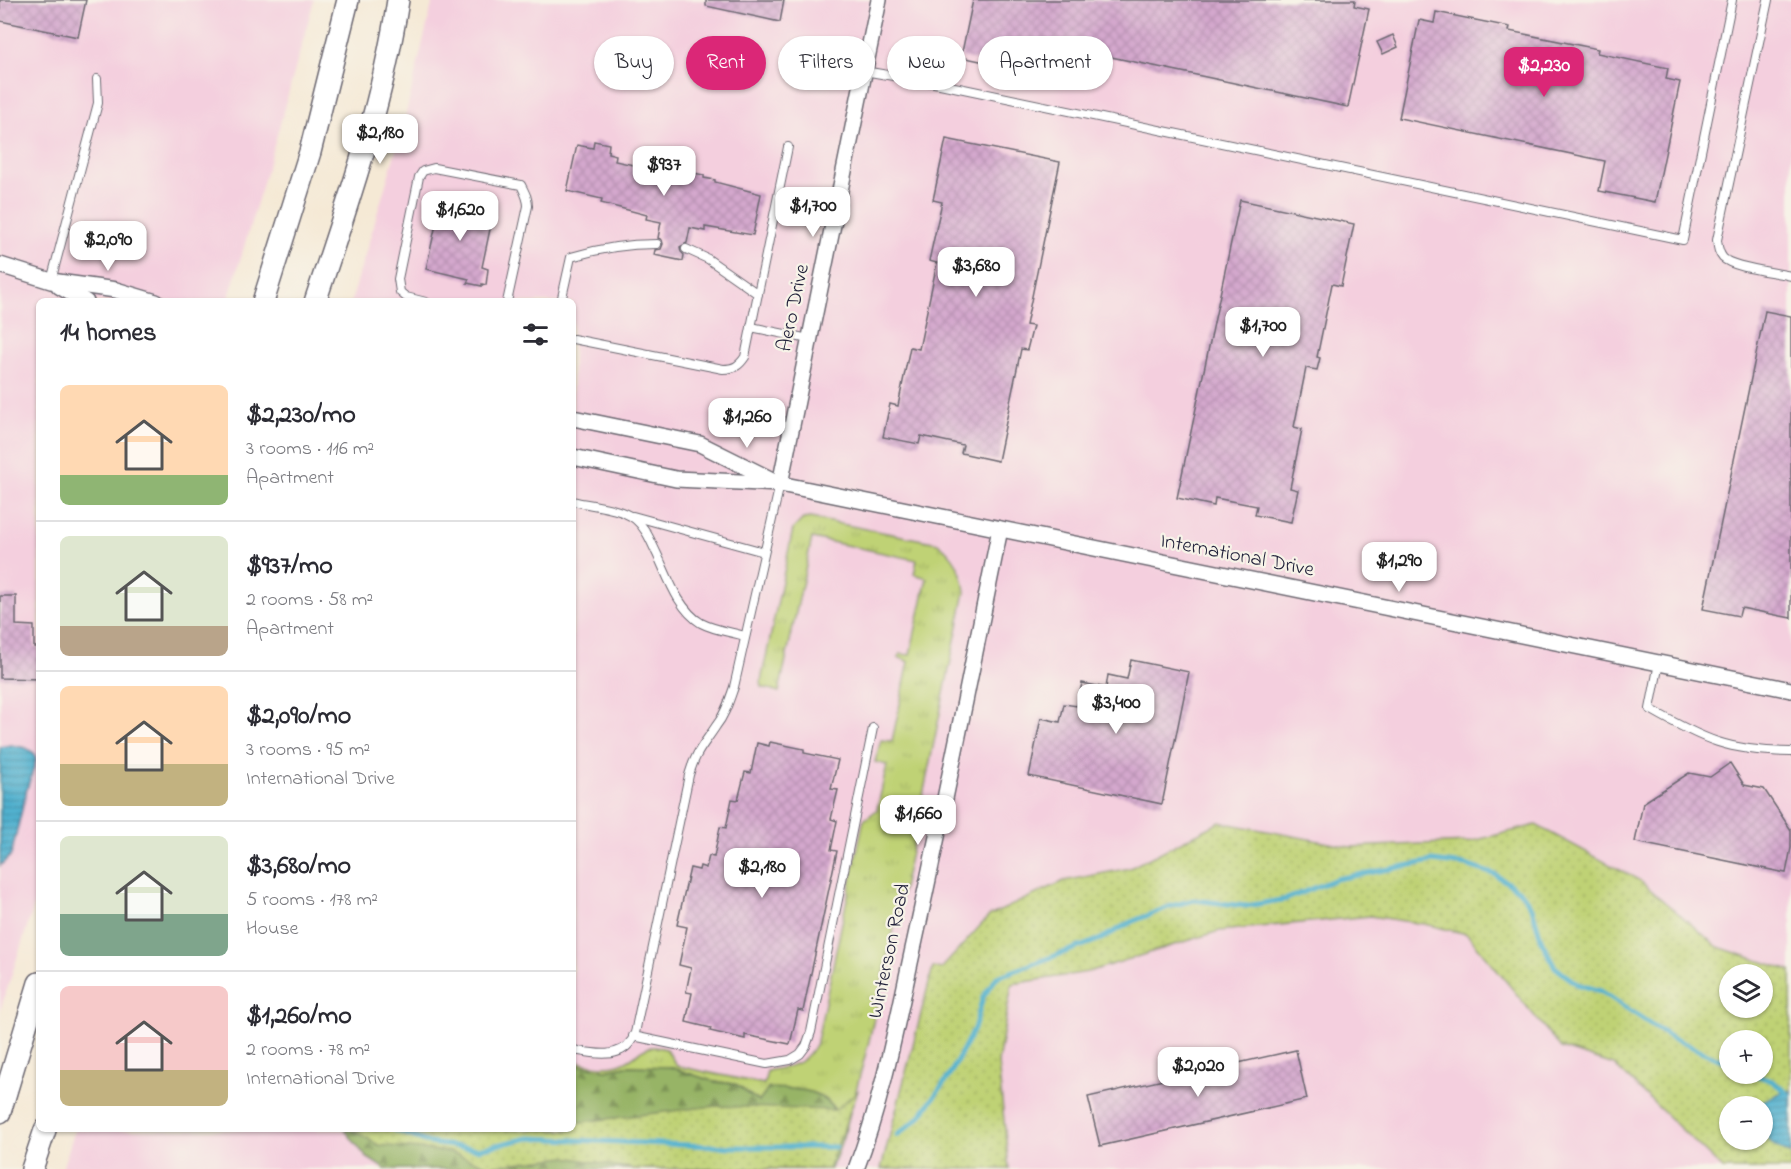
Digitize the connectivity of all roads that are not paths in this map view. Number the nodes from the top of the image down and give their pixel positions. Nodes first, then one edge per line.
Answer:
1 (348, 0) edge
2 (398, 0) edge
3 (879, 0) edge
4 (1732, 0) edge
5 (1768, 0) edge
6 (871, 36) edge
7 (875, 73) edge
8 (97, 79) dead end
9 (860, 90) edge
10 (788, 147) dead end
11 (657, 244) dead end
12 (686, 249) dead end
13 (0, 265) edge
14 (1791, 276) edge
15 (51, 281) junction
16 (758, 294) junction
17 (79, 298) edge
18 (143, 298) edge
19 (264, 298) edge
20 (316, 298) edge
21 (410, 298) edge
22 (508, 298) edge
23 (562, 298) edge
24 (751, 327) junction
25 (809, 339) junction
26 (576, 340) edge
27 (576, 419) edge
28 (576, 458) edge
29 (780, 484) junction
30 (576, 502) edge
31 (623, 513) junction
32 (1000, 529) junction
33 (764, 552) junction
34 (745, 636) junction
35 (1659, 663) junction
36 (1791, 690) edge
37 (873, 728) dead end
38 (1791, 752) edge
39 (36, 993) edge
40 (633, 1036) junction
41 (576, 1050) edge
42 (0, 1112) edge
43 (44, 1132) edge
44 (32, 1169) edge
45 (856, 1169) edge

1 - 19 main road
2 - 20 main road
3 - 6 street, Aero Drive
4 - 7 lane
5 - 14 lane
8 - 15 lane
9 - 25 street, Aero Drive
10 - 16 lane
11 - 23 lane
12 - 16 lane
13 - 15 street
15 - 17 street
15 - 18 street
16 - 24 lane
21 - 22 lane
24 - 25 lane
24 - 26 lane
25 - 29 street, Aero Drive
27 - 29 street, International Drive
28 - 29 street, International Drive
29 - 32 street, International Drive
29 - 33 lane
30 - 31 lane
31 - 33 lane
31 - 34 lane
32 - 35 street, International Drive
32 - 45 street, Winterson Road
33 - 34 lane
34 - 40 lane
35 - 36 street, International Drive
35 - 38 lane
37 - 40 lane
39 - 42 main road
40 - 41 lane
43 - 44 main road

